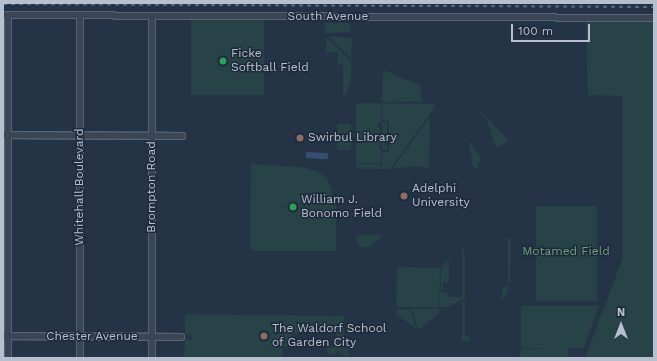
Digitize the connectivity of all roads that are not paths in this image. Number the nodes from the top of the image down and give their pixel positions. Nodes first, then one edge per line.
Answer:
1 (6, 15) edge
2 (80, 15) junction
3 (152, 16) junction
4 (654, 18) edge
5 (5, 135) edge
6 (80, 135) junction
7 (152, 136) junction
8 (182, 136) dead end
9 (5, 336) edge
10 (80, 337) junction
11 (152, 337) junction
12 (180, 337) dead end
13 (8, 358) edge
14 (80, 358) edge
15 (152, 358) edge

1 - 2 street, South Avenue
1 - 5 street
2 - 3 street, South Avenue
2 - 6 street, Whitehall Boulevard
3 - 4 street, South Avenue
3 - 7 street, Brompton Road
5 - 6 street
5 - 9 street
6 - 7 street
6 - 10 street, Whitehall Boulevard
7 - 8 street
7 - 11 street, Brompton Road
9 - 10 street, Chester Avenue
9 - 13 street
10 - 11 street, Chester Avenue
10 - 14 street, Whitehall Boulevard
11 - 12 street, Chester Avenue
11 - 15 street, Brompton Road

